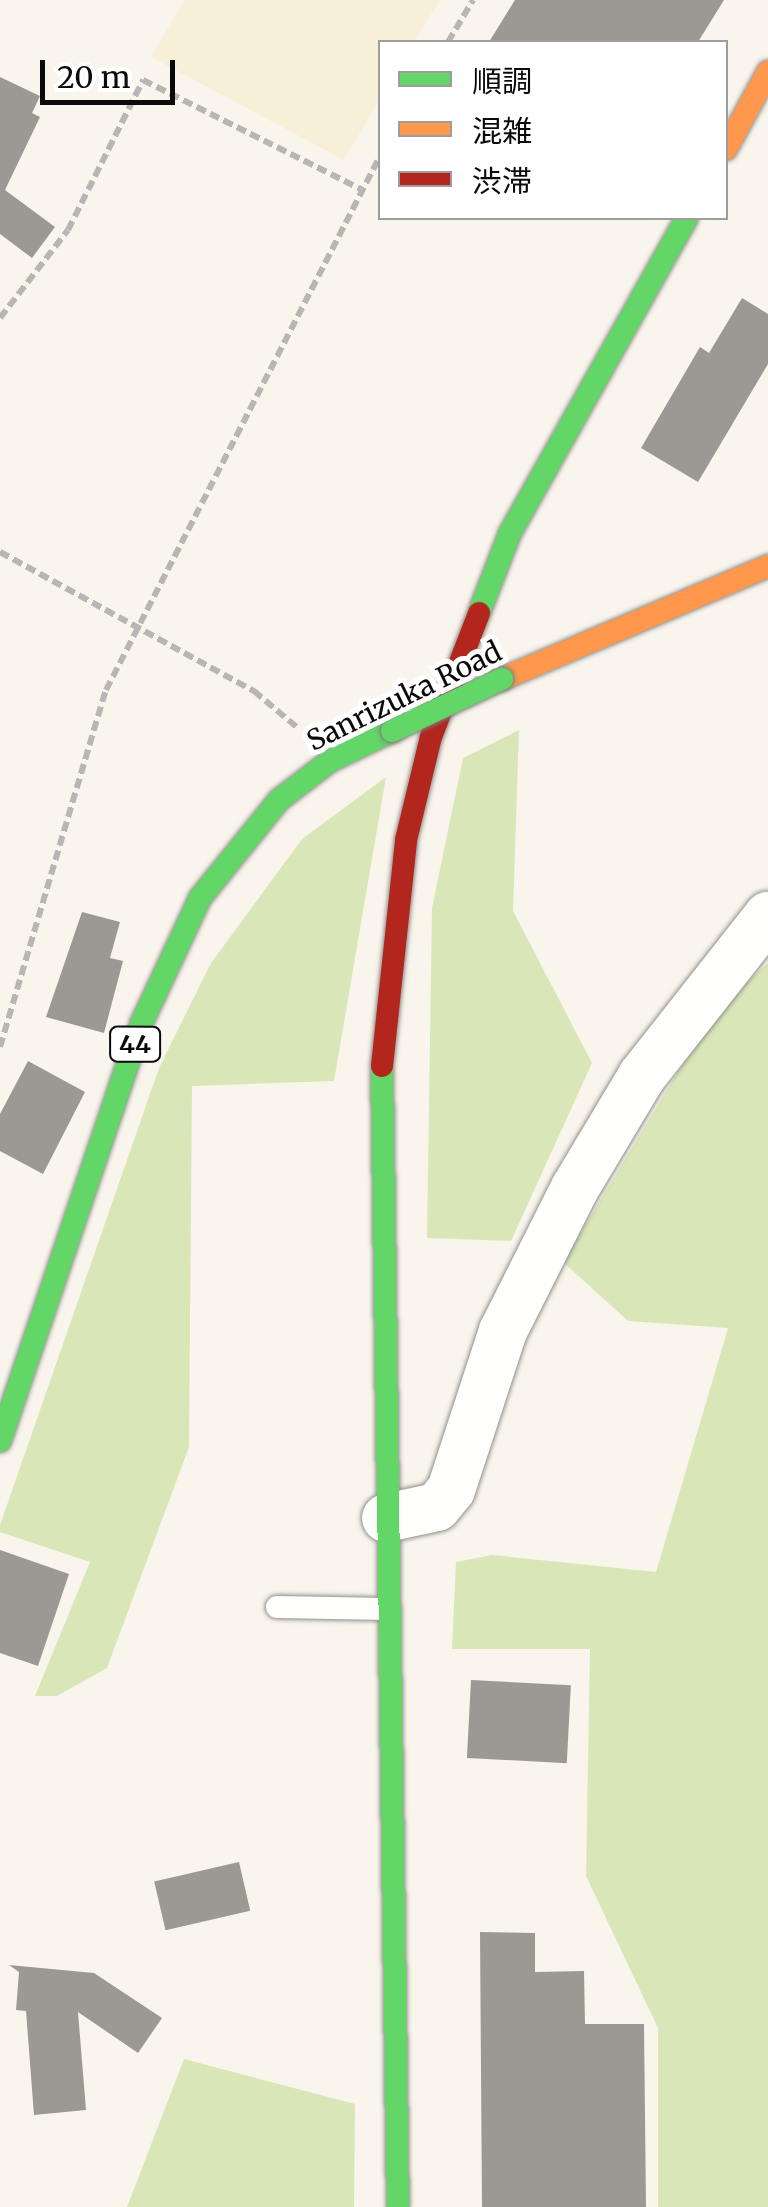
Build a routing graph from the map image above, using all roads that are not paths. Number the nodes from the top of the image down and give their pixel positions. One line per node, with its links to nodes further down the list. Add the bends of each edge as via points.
1 (768, 72): 2 (street)
2 (728, 145)
3 (686, 220): 7 (street, via 510,533 432,737 406,840 382,1034)
4 (768, 566): 6 (street, Sanrizuka Road / 44, bridge, via 330,761 236,846 173,952 142,1022)
5 (768, 916): 7 (street, via 642,1076 575,1188 503,1330 452,1490 437,1507)
6 (0, 1441)
7 (386, 1518): 9 (street)
8 (277, 1607): 9 (lane)
9 (388, 1609): 10 (street)
10 (398, 2207)

